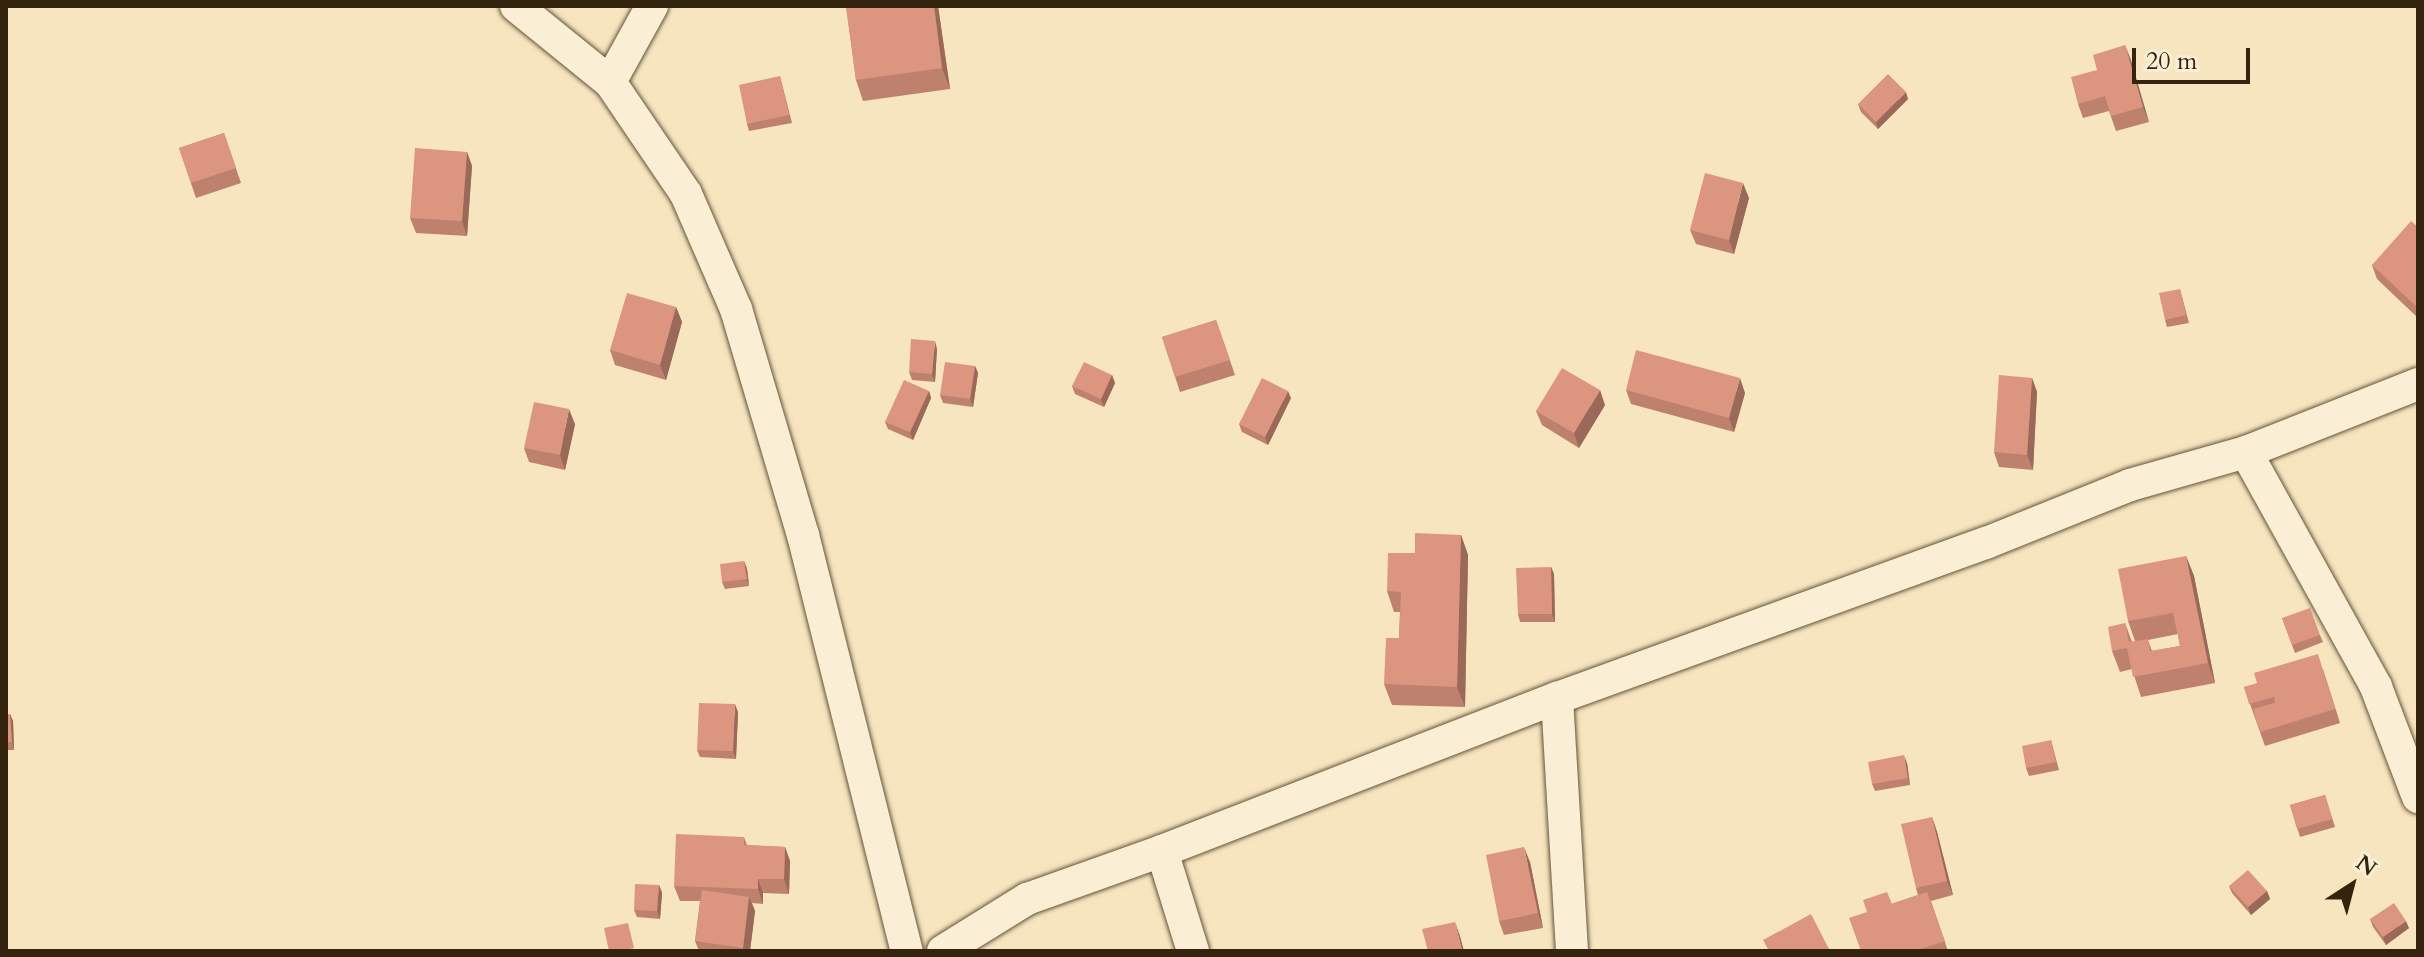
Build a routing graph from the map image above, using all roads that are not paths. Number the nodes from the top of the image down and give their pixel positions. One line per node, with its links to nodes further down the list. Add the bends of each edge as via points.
1 (516, 6): 3 (street)
2 (652, 6): 3 (street)
3 (610, 82): 9 (street, via 686,194 736,309 803,535)
4 (2418, 384): 5 (street)
5 (2246, 452): 6 (street, via 2130,485 1986,543); 7 (street, via 2376,687)
6 (1557, 698): 8 (street); 12 (street)
7 (2418, 797)
8 (1162, 851): 10 (street, via 1027,899); 11 (street)
9 (907, 951)
10 (943, 951)
11 (1193, 951)
12 (1572, 951)

